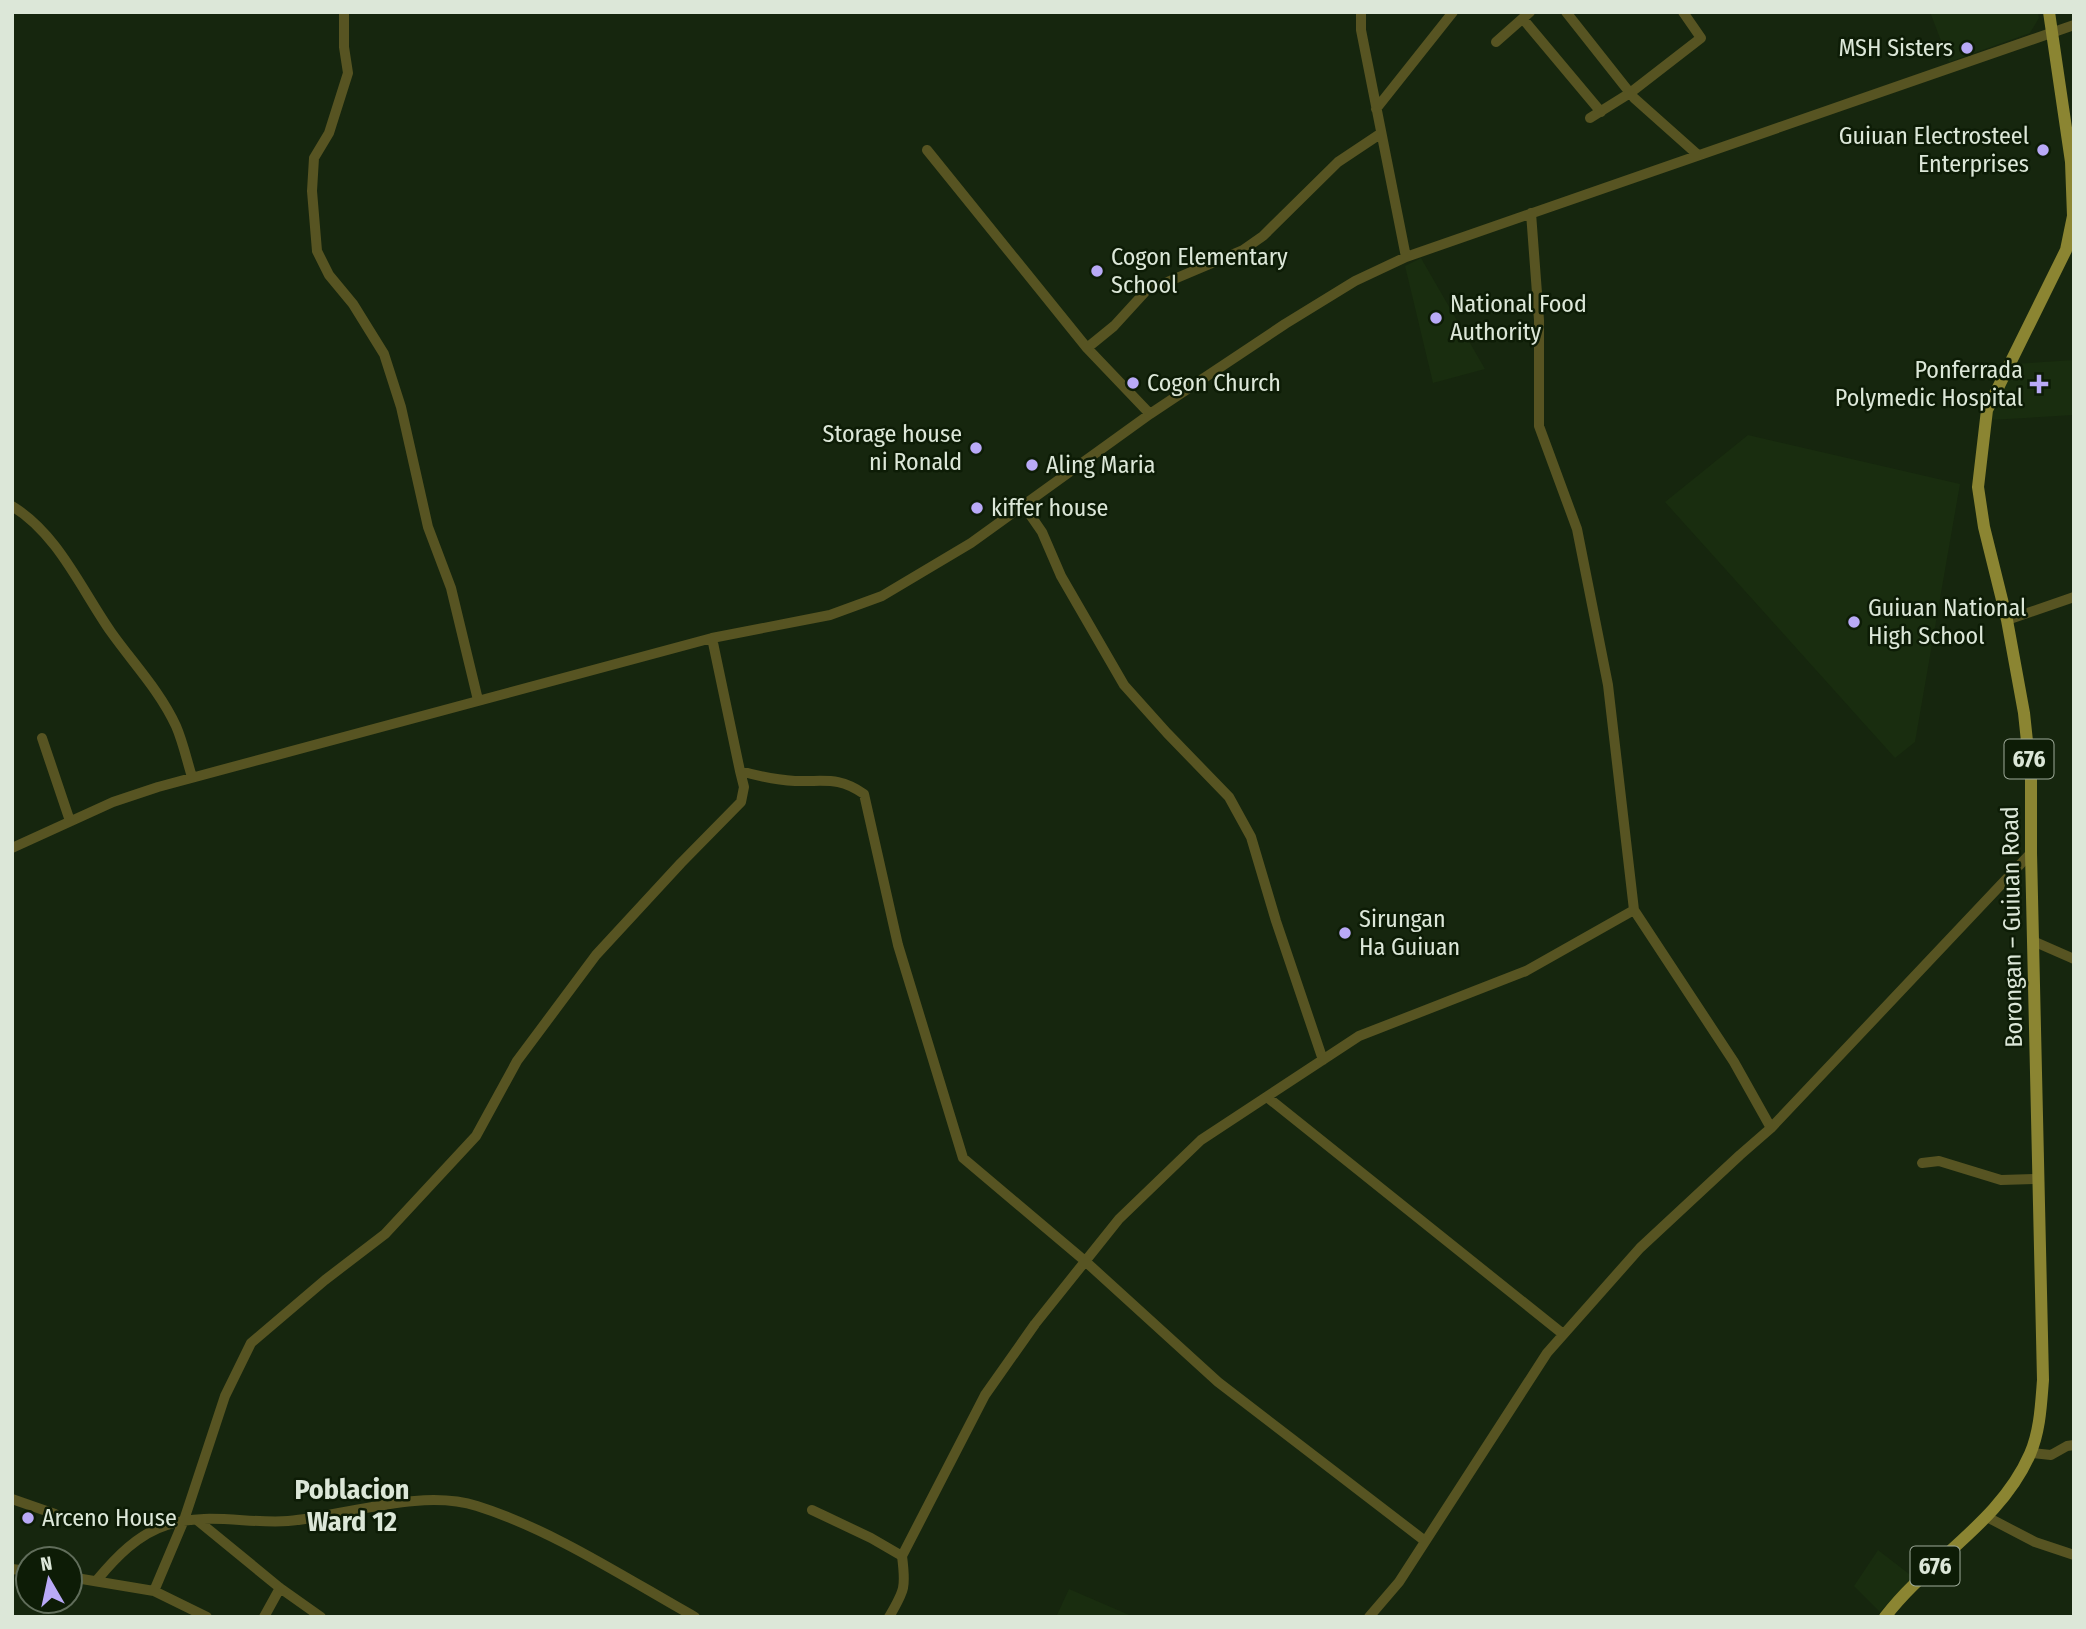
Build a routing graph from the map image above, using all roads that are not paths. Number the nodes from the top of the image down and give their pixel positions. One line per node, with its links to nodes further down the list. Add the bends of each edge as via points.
1 (344, 12): 27 (street, via 348,74 329,133 314,158 317,251 384,354)
2 (1361, 12): 12 (street)
3 (1453, 12): 12 (street)
4 (1566, 12): 11 (street)
5 (1683, 12): 11 (street, via 1701,38)
6 (2049, 12): 9 (main road, Borongan – Guiuan Road / 676)
7 (1526, 15): 10 (street); 13 (street)
8 (2074, 24): 9 (street)
9 (2053, 32): 17 (street); 25 (main road, Borongan – Guiuan Road / 676, via 2071,162 2073,216 2066,250 1987,410 1978,487)
10 (1496, 42)
11 (1630, 93): 13 (street); 17 (street)
12 (1376, 109): 15 (street)
13 (1601, 113): 14 (street)
14 (1590, 118)
15 (1380, 134): 19 (street); 20 (street, via 1338,162 1263,236 1243,250 1146,291)
16 (927, 150): 20 (street)
17 (1698, 155): 18 (street)
18 (1531, 213): 19 (street); 36 (street, via 1539,320 1539,426 1580,542 1608,685)
19 (1406, 257): 21 (street, via 1355,281)
20 (1087, 348): 21 (street)
21 (1150, 414): 23 (street)
22 (12, 506): 31 (street, via 29,516 63,556 111,632 150,682 176,725)
23 (1024, 506): 26 (street, via 882,596 830,615); 39 (street, via 1124,685 1230,797 1251,837)
24 (2074, 597): 25 (street)
25 (2007, 620): 35 (main road, Borongan – Guiuan Road / 676, via 2031,779)
26 (712, 638): 27 (street); 29 (street)
27 (478, 700): 31 (street)
28 (42, 738): 33 (street)
29 (740, 771): 30 (street); 32 (street)
30 (758, 776): 32 (street); 44 (street, via 834,780 864,794 898,945 962,1158)
31 (192, 778): 33 (street, via 113,802)
32 (744, 787): 52 (street, via 741,802 596,956 517,1061 476,1136 385,1234 251,1343 225,1396)
33 (70, 821): 34 (street)
34 (12, 848)
35 (2031, 853): 37 (main road, Borongan – Guiuan Road / 676); 41 (street)
36 (1634, 911): 39 (street, via 1526,971 1359,1037); 41 (street, via 1734,1062)
37 (2033, 941): 38 (street); 43 (main road, Borongan – Guiuan Road / 676)
38 (2074, 959)
39 (1323, 1060): 40 (street)
40 (1267, 1097): 44 (street, via 1201,1140 1119,1219); 45 (street)
41 (1771, 1128): 45 (street, via 1640,1248)
42 (1922, 1163): 43 (street, via 1939,1161 2001,1180)
43 (2038, 1179): 47 (main road, Borongan – Guiuan Road / 676, via 2043,1380 2039,1427)
44 (1085, 1261): 54 (street, via 1218,1382); 56 (street, via 985,1395)
45 (1563, 1334): 54 (street)
46 (2074, 1445): 47 (street, via 2051,1455)
47 (2031, 1453): 51 (main road, Borongan – Guiuan Road / 676)
48 (12, 1499): 50 (street)
49 (812, 1510): 56 (street)
50 (55, 1514)
51 (1987, 1517): 55 (street, via 2035,1542); 67 (main road, 676)
52 (184, 1520): 53 (street); 58 (street, via 138,1540); 60 (street)
53 (197, 1520): 59 (street); 64 (street, via 287,1521 434,1499 475,1505 580,1553)
54 (1425, 1542): 66 (street)
55 (2074, 1555)
56 (902, 1556): 65 (street, via 903,1592)
57 (84, 1579): 58 (street)
58 (97, 1580): 60 (street)
59 (281, 1588): 62 (street); 63 (street)
60 (154, 1591): 61 (street)
61 (207, 1617)
62 (264, 1617)
63 (321, 1617)
64 (695, 1617)
65 (888, 1617)
66 (1369, 1617)
67 (1885, 1617)

